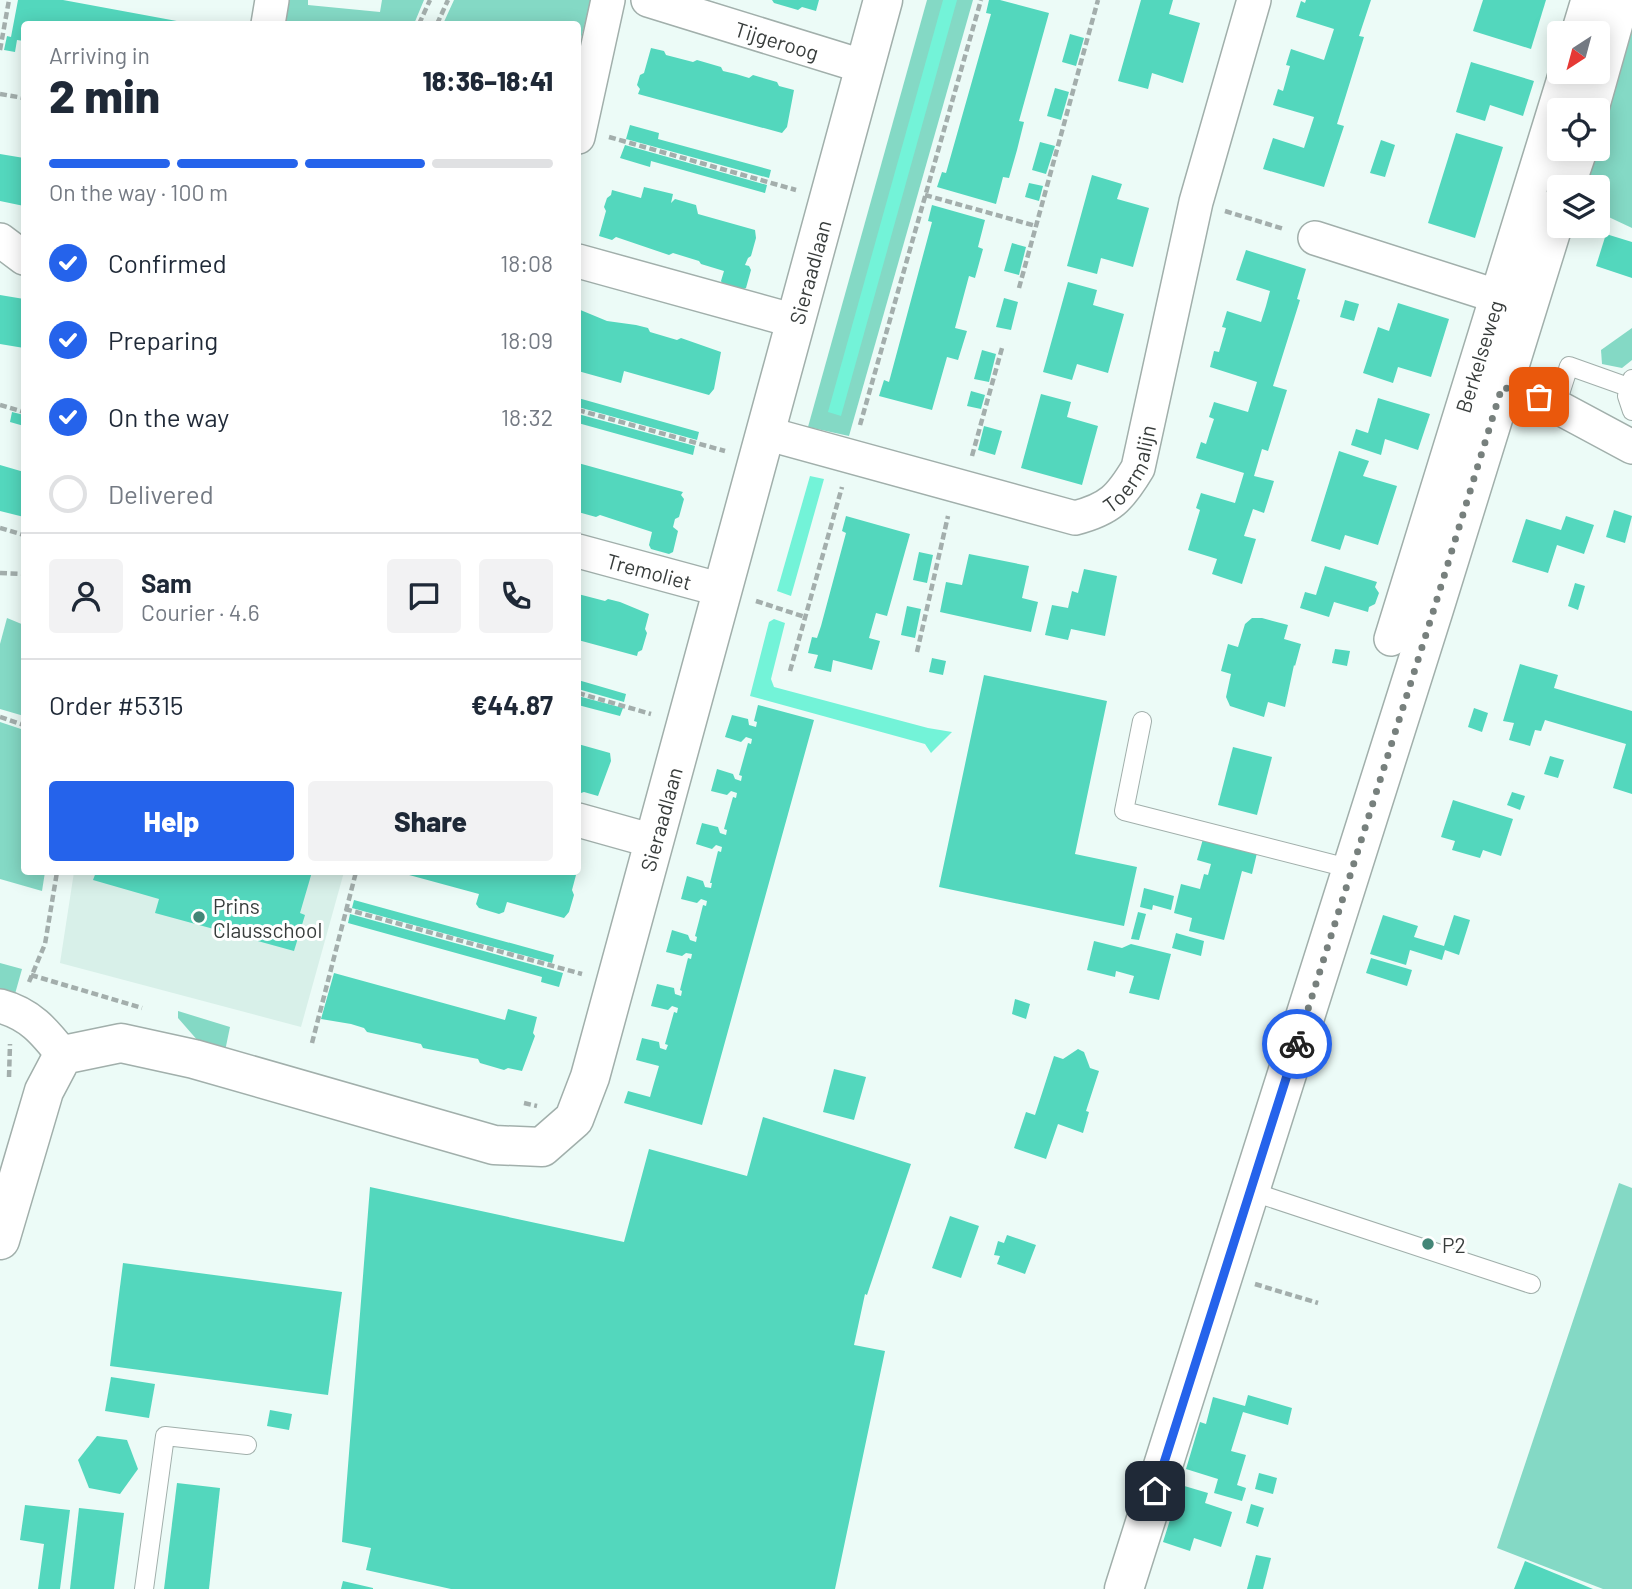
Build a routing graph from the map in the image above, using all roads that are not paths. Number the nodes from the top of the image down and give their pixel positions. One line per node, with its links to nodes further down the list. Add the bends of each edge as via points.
1 (272, 0): 8 (street)
2 (608, 0): 13 (street)
3 (648, 0): 10 (street, Tijgeroog)
4 (883, 0): 10 (street, Sieraadlaan)
5 (1254, 0): 25 (street, Toermalijn, via 1196,202 1138,468 1123,494 1096,513 1075,519 850,457)
6 (1588, 0): 9 (street)
7 (1620, 0): 12 (street)
8 (268, 21)
9 (1582, 21)
10 (865, 67): 20 (street, Sieraadlaan)
11 (1563, 84): 19 (street, Berkelseweg)
12 (1592, 98)
13 (581, 124)
14 (1547, 230): 19 (street, Berkelseweg)
15 (1315, 238): 19 (street)
16 (0, 240): 17 (street)
17 (21, 256)
18 (581, 262): 20 (street)
19 (1512, 301): 22 (street, Berkelseweg); 29 (street, Berkelseweg)
20 (795, 321): 25 (street, Sieraadlaan)
21 (1630, 383): 23 (lane, via 1569,366); 24 (lane, via 1627,397)
22 (1502, 387): 23 (street); 33 (street, Berkelseweg)
23 (1556, 405): 26 (street)
24 (1632, 411)
25 (761, 447): 28 (street, Sieraadlaan)
26 (1632, 447)
27 (581, 552): 28 (street, Tremoliet)
28 (722, 590): 32 (street, Sieraadlaan)
29 (1391, 639)
30 (1142, 721): 33 (lane, via 1124,811)
31 (581, 821): 32 (street)
32 (653, 841): 35 (street, Sieraadlaan, via 575,1119 542,1147 494,1144 207,1062 121,1043)
33 (1352, 869): 36 (street, Berkelseweg)
34 (10, 1008): 35 (street, via 44,1031)
35 (63, 1055): 37 (street, via 44,1091)
36 (1250, 1191): 38 (lane); 41 (street, Berkelseweg)
37 (0, 1238)
38 (1531, 1284)
39 (247, 1445): 40 (lane, via 165,1436)
40 (144, 1589)
41 (1124, 1589)

